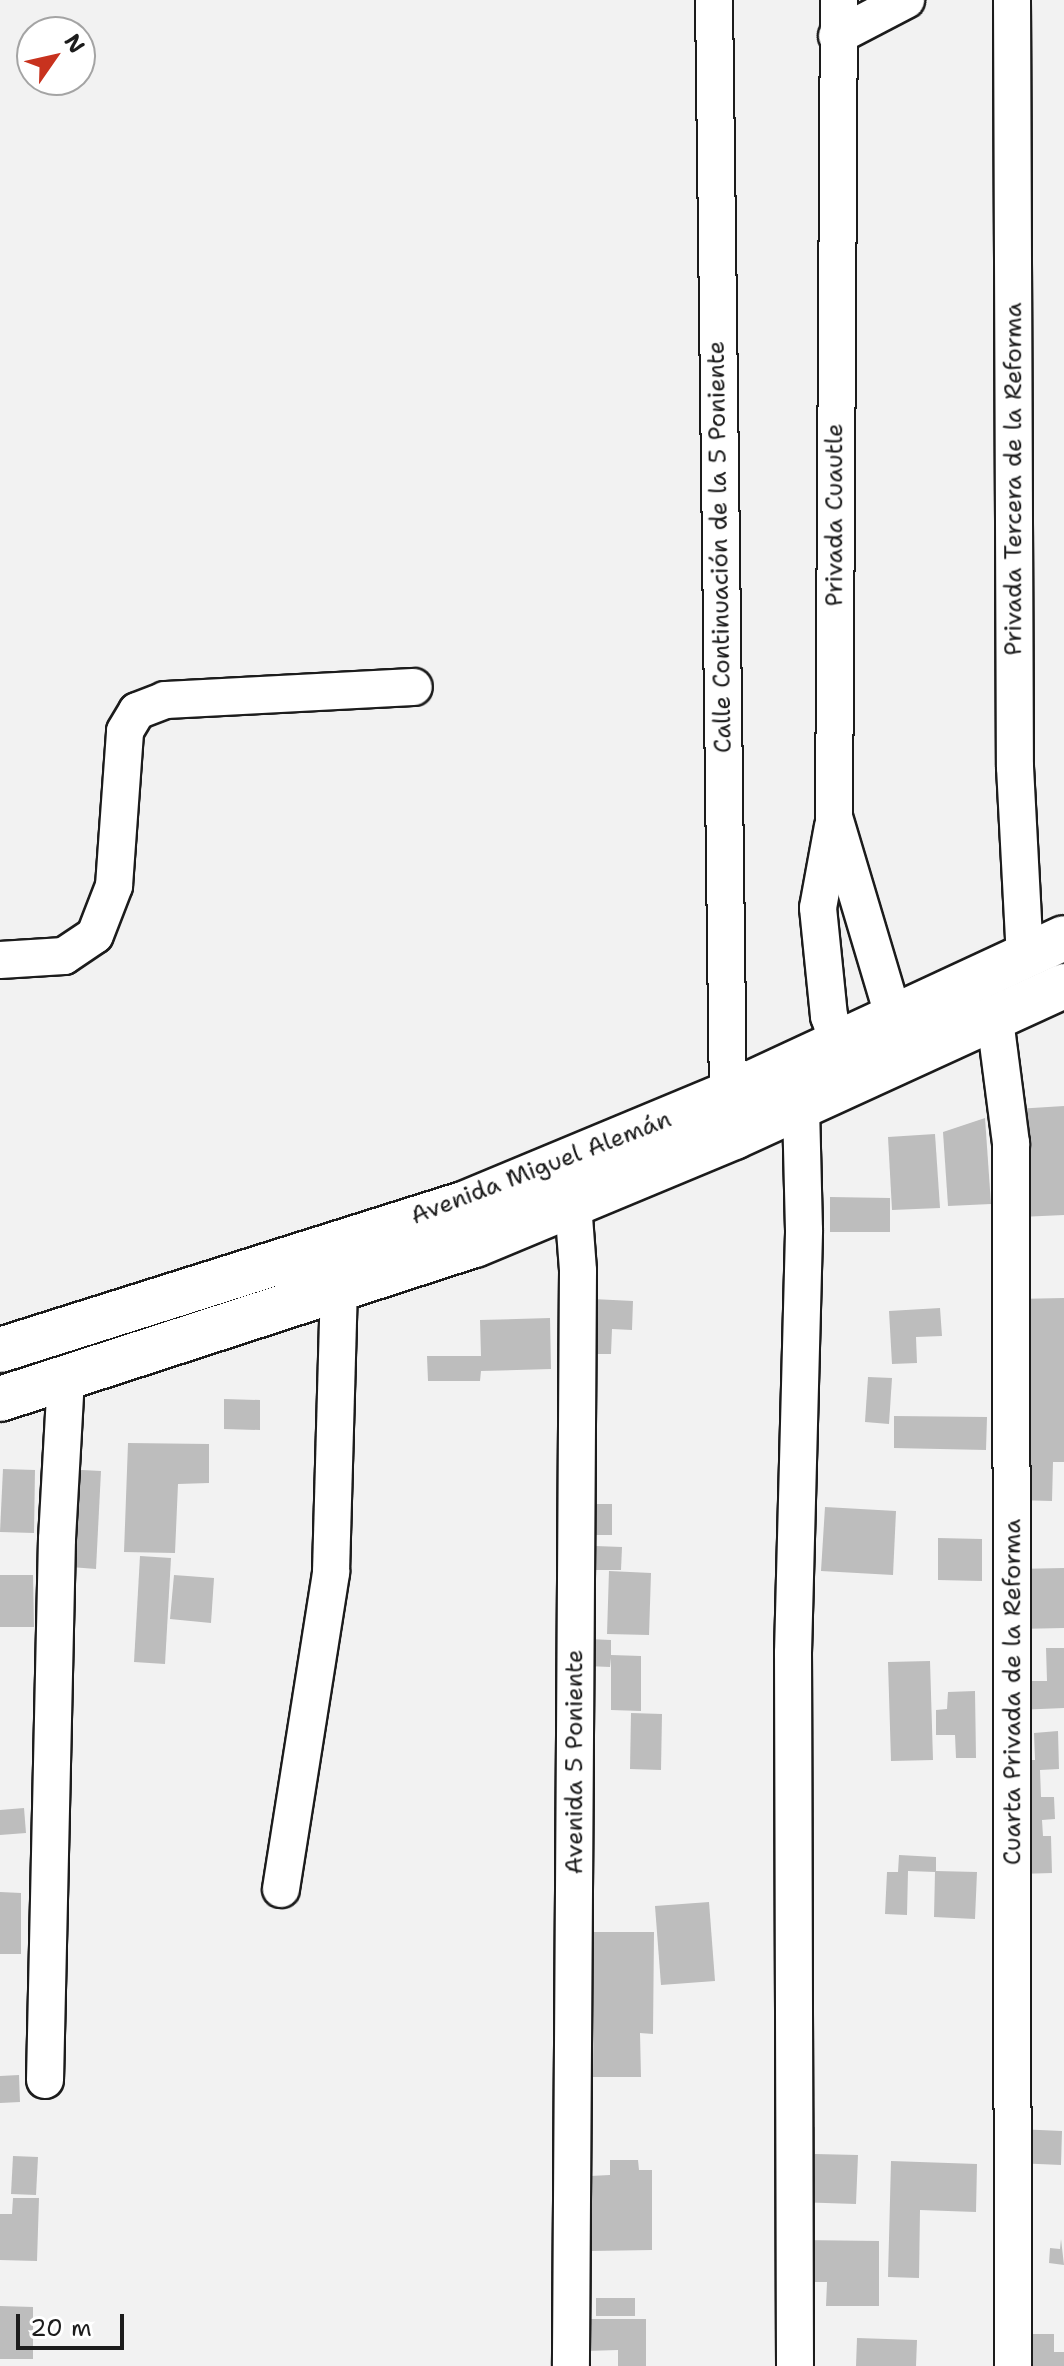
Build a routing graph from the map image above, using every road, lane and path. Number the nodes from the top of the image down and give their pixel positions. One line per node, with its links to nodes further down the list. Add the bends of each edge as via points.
1 (714, 0): 15 (street, Calle Continuación de la 5 Poniente)
2 (839, 0): 5 (street, Privada Cuautle)
3 (906, 0): 5 (street)
4 (1012, 0): 9 (street, Privada Tercera de la Reforma, via 1015,767)
5 (837, 36): 7 (street, Privada Cuautle)
6 (414, 687): 10 (street, via 165,700 137,711 125,731 114,886 95,935 64,956)
7 (834, 817): 13 (street, Privada Cuautle); 14 (street, via 818,908 829,1016)
8 (1064, 938): 9 (main road, Avenida Miguel Alemán)
9 (1025, 958): 13 (main road, Avenida Miguel Alemán)
10 (0, 960)
11 (1064, 986): 12 (main road, Avenida Miguel Alemán)
12 (995, 1020): 16 (main road, Avenida Miguel Alemán); 27 (street, Cuarta Privada de la Reforma, via 1011,1143)
13 (895, 1021): 14 (main road, Avenida Miguel Alemán)
14 (839, 1045): 15 (main road, Avenida Miguel Alemán)
15 (728, 1094): 17 (main road, Avenida Miguel Alemán)
16 (801, 1108): 18 (main road, Avenida Miguel Alemán); 26 (street, via 804,1230 793,1653)
17 (568, 1159): 18 (street, Avenida 5 Poniente); 20 (main road, Avenida Miguel Alemán, via 461,1205)
18 (576, 1205): 19 (main road, Avenida Miguel Alemán); 25 (street, Avenida 5 Poniente)
19 (339, 1292): 21 (main road, Avenida Miguel Alemán); 23 (street, via 331,1572)
20 (0, 1350)
21 (66, 1378): 22 (main road, Avenida Miguel Alemán); 24 (street, via 57,1539)
22 (0, 1399)
23 (281, 1889)
24 (45, 2080)
25 (571, 2366)
26 (795, 2366)
27 (1013, 2366)

